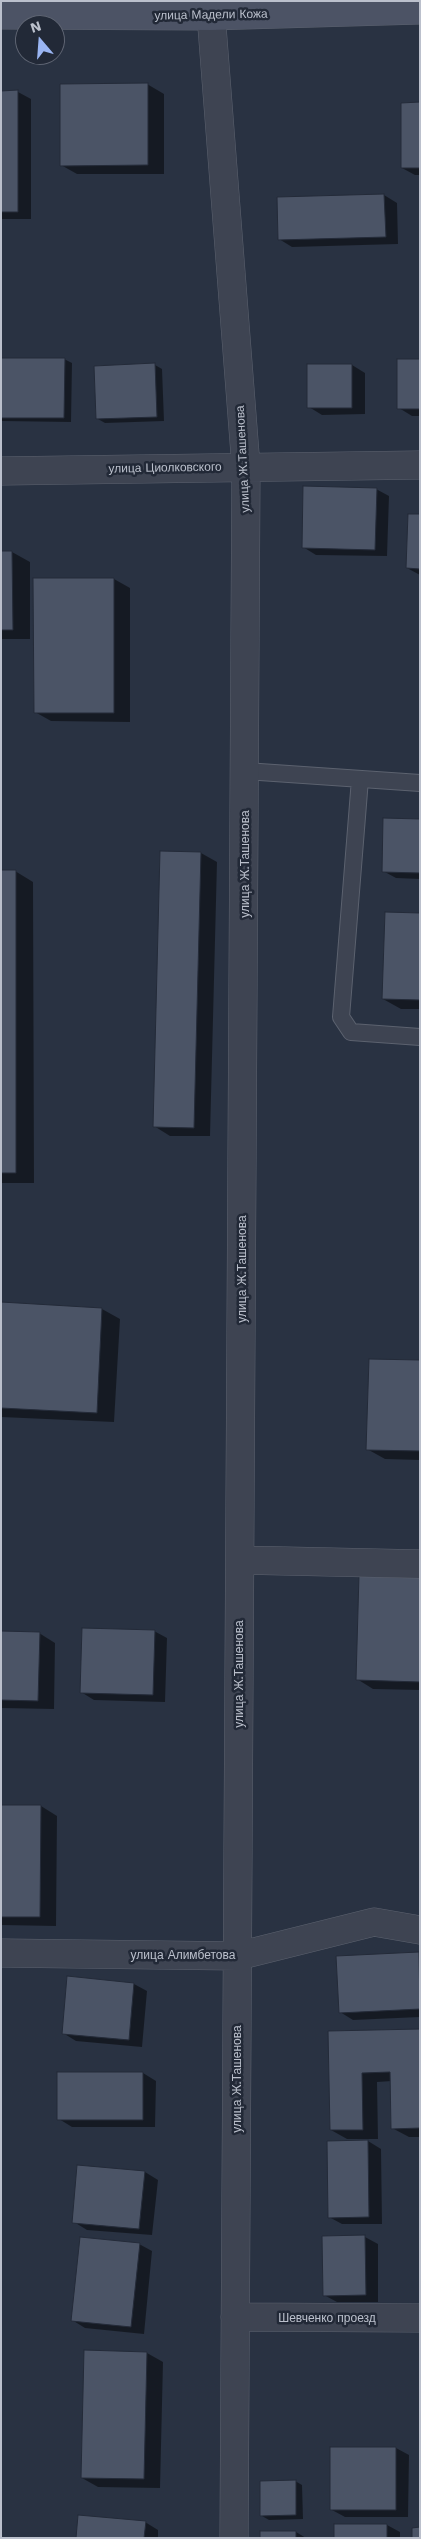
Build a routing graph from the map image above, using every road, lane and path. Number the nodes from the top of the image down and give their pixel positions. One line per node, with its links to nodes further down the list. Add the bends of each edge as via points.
1 (210, 9): 2 (main road, улица Мадели Кожа); 3 (main road, улица Мадели Кожа); 5 (street, улица Ж.Ташенова)
2 (420, 10)
3 (1, 15)
4 (420, 465): 5 (street, улица Циолковского)
5 (246, 467): 6 (street, улица Циолковского); 7 (street, улица Ж.Ташенова)
6 (1, 471)
7 (245, 771): 8 (lane); 11 (street, улица Ж.Ташенова)
8 (360, 779): 9 (lane); 10 (lane, via 342,1017 351,1032)
9 (420, 783)
10 (420, 1037)
11 (240, 1560): 12 (street); 15 (street, улица Ж.Ташенова)
12 (420, 1564)
13 (420, 1930): 15 (street, улица Алимбетова, via 374,1922)
14 (1, 1953): 15 (street, улица Алимбетова)
15 (238, 1956): 16 (street, улица Ж.Ташенова)
16 (235, 2317): 17 (street, Шевченко проезд); 18 (street, улица Ж.Ташенова)
17 (420, 2318)
18 (234, 2538)

